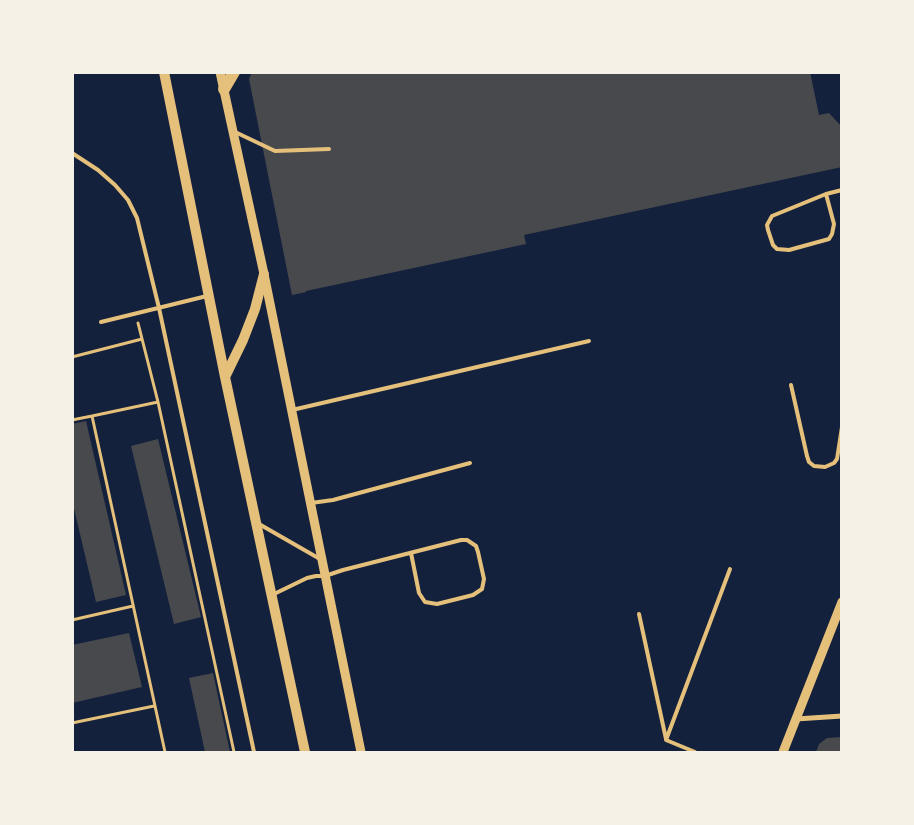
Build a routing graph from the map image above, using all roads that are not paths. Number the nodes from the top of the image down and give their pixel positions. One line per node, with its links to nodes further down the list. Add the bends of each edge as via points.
1 (164, 72): 11 (main road)
2 (220, 72): 4 (street)
3 (234, 72): 4 (main road)
4 (224, 89): 5 (street)
5 (233, 131): 6 (lane, via 274,151); 10 (street)
6 (329, 148)
7 (72, 153): 12 (lane, via 98,170 128,200 137,218)
8 (842, 190): 9 (lane)
9 (826, 194): 9 (lane, via 772,216 768,230 777,249 789,250 829,238 834,224)
10 (264, 274): 15 (main road, via 255,309); 17 (street)
11 (209, 295): 12 (lane); 15 (main road)
12 (159, 308): 13 (lane); 32 (lane)
13 (101, 322)
14 (589, 341): 17 (lane)
15 (225, 377): 21 (main road)
16 (791, 385): 18 (lane, via 807,456 814,466 825,467 837,459)
17 (292, 410): 20 (street)
18 (842, 427)
19 (470, 463): 20 (lane, via 333,500)
20 (310, 503): 23 (street)
21 (257, 523): 23 (lane); 26 (main road)
22 (412, 553): 22 (lane, via 461,540 472,542 478,552 484,579 482,589 473,595 437,604 426,602 419,592); 25 (lane)
23 (322, 560): 25 (street)
24 (730, 569): 31 (lane)
25 (325, 576): 26 (lane, via 307,578); 34 (street)
26 (272, 596): 33 (main road)
27 (842, 602): 30 (street)
28 (639, 614): 31 (lane)
29 (842, 716): 30 (street)
30 (796, 719): 36 (street)
31 (666, 740): 35 (lane)
32 (254, 752)
33 (305, 752)
34 (362, 752)
35 (695, 752)
36 (783, 752)

